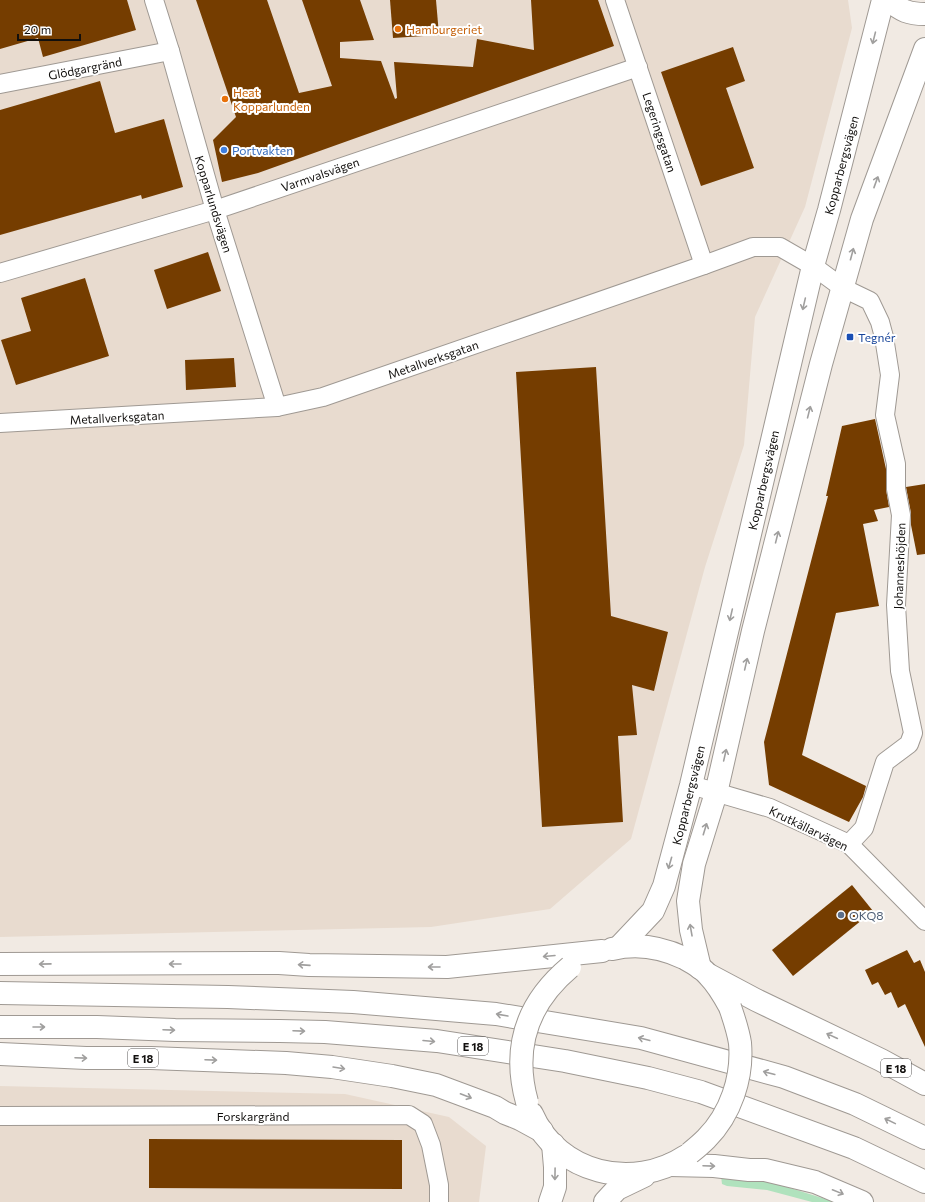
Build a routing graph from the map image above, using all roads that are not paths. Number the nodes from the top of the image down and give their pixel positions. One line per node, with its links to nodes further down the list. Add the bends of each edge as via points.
1 (154, 0): 7 (street, Kopparlundsvägen)
2 (615, 0): 8 (street, Legeringsgatan)
3 (883, 0): 12 (main road, Kopparbergsvägen, one-way to 12)
4 (889, 0): 5 (main road, via 896,7 912,14)
5 (925, 14)
6 (925, 49): 14 (main road, Kopparbergsvägen, one-way to 6, via 862,219)
7 (170, 51): 9 (street, Glödgargränd); 10 (street, Kopparlundsvägen)
8 (638, 67): 10 (street, Varmvalsvägen); 11 (street, Legeringsgatan)
9 (0, 84)
10 (215, 210): 13 (street, Varmvalsvägen); 15 (street, Kopparlundsvägen)
11 (704, 265): 12 (street, Metallverksgatan, via 753,247 780,247); 15 (street, Metallverksgatan, via 323,397)
12 (813, 266): 14 (street, Metallverksgatan); 17 (main road, Kopparbergsvägen, one-way to 17)
13 (0, 273)
14 (843, 288): 18 (main road, Kopparbergsvägen, one-way to 14, via 753,631); 19 (street, Johanneshöjden, via 870,301 880,322 890,375 886,415 896,464 896,489 901,515 896,605 900,671 913,733 909,744 885,762 864,828)
15 (278, 407): 16 (street, Metallverksgatan)
16 (0, 423)
17 (691, 785): 18 (street, Krutkällarvägen); 21 (main road, Kopparbergsvägen, one-way to 21, via 666,879 653,911)
18 (716, 793): 19 (street, Krutkällarvägen, via 770,808); 23 (main road, Kopparbergsvägen, one-way to 18, via 691,930 688,901 694,864)
19 (849, 844): 20 (street, Krutkällarvägen)
20 (925, 921)
21 (611, 949): 22 (main road, E 18, one-way to 22, via 447,967 317,966 279,963); 23 (main road, E 18, via 640,946 657,948 671,952); 29 (main road, E 18, bridge, via 583,959 559,977 544,994 527,1026 522,1046 523,1087 535,1121)
22 (0, 964)
23 (705, 972): 27 (main road, E 18, one-way to 23); 31 (main road, E 18, bridge, via 722,993 736,1022 740,1043 740,1065 736,1085 730,1105 720,1123 706,1139 690,1154)
24 (0, 993): 30 (main road, one-way to 24, via 855,1104 784,1077 641,1038 496,1014 345,1001)
25 (0, 1027): 32 (main road, E 18, one-way to 32, via 325,1032 437,1041 565,1061 701,1092 854,1148)
26 (0, 1054): 29 (main road, E 18, one-way to 29, via 278,1062 392,1076 436,1085 496,1107 520,1119)
27 (925, 1084)
28 (0, 1116): 33 (street, Forskargränd, via 409,1115 423,1124 431,1145 439,1185)
29 (547, 1138): 31 (main road, E 18, via 575,1162 600,1172 626,1175); 34 (main road, one-way to 34, via 555,1167 555,1187)
30 (925, 1138)
31 (662, 1168): 35 (main road, via 617,1189); 36 (main road, E 18, one-way to 36, via 714,1166 765,1170 815,1182)
32 (925, 1182)
33 (439, 1202)
34 (550, 1202)
35 (606, 1202)
36 (862, 1202)

